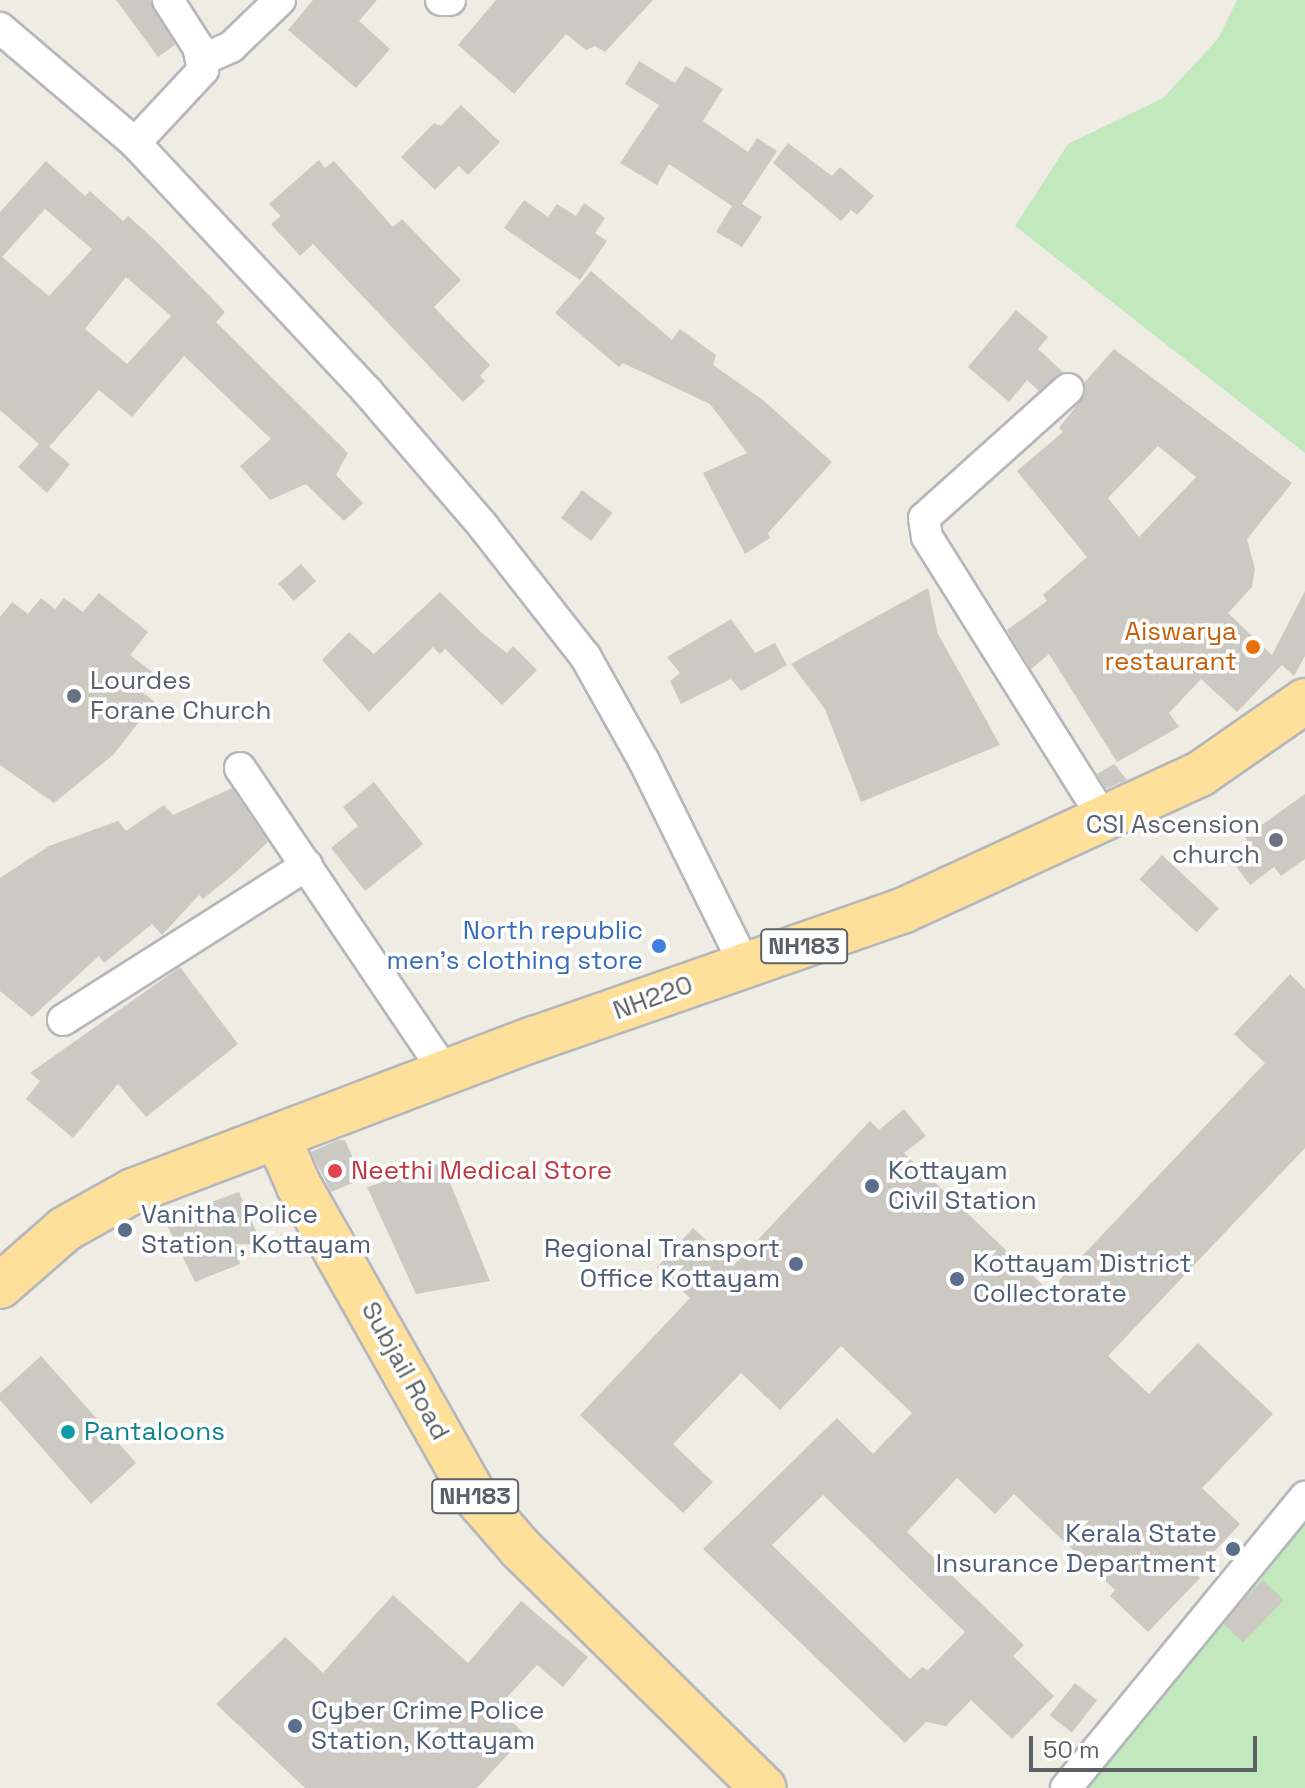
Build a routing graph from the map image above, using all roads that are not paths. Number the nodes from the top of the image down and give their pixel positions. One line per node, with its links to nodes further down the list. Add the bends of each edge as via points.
1 (168, 0): 6 (street)
2 (280, 0): 6 (street, via 231,47)
3 (441, 0): 4 (street)
4 (450, 0)
5 (0, 28): 7 (street)
6 (204, 59): 7 (street, via 196,82)
7 (135, 143): 13 (street, via 367,391 585,656 644,761)
8 (1068, 389): 11 (street, via 924,518 927,537)
9 (1305, 701): 11 (highway, NH220 / NH183, via 1200,774)
10 (240, 768): 12 (street)
11 (1105, 821): 13 (highway, NH220 / NH183, via 902,911)
12 (307, 865): 14 (street); 15 (street)
13 (745, 965): 15 (highway, NH220 / NH183)
14 (63, 1020)
15 (446, 1073): 16 (highway, NH220 / NH183)
16 (278, 1138): 17 (highway, NH220 / NH183, via 98,1207 33,1253); 19 (highway, Subjail Road / NH183, via 299,1186 474,1495 520,1548)
17 (0, 1286)
18 (1305, 1497): 20 (street)
19 (763, 1788)
20 (1066, 1788)

